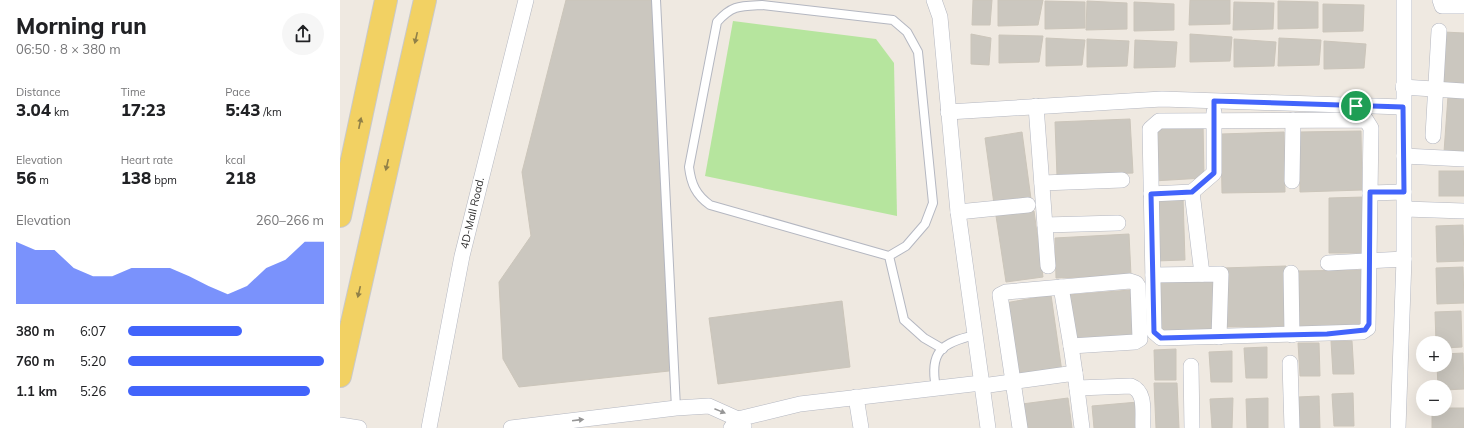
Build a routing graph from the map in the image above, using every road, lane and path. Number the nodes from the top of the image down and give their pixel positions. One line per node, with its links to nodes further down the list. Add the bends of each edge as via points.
1 (386, 0): 33 (main road, one-way to 1)
2 (424, 0): 52 (main road, one-way to 52)
3 (526, 0): 62 (street, 4D-Mall Road., via 462,256)
4 (656, 0): 58 (lane)
5 (934, 0): 16 (street, via 940,17)
6 (1404, 0): 10 (street)
7 (1440, 0): 8 (street, via 1442,6)
8 (1464, 6)
9 (1438, 31): 11 (street)
10 (1403, 87): 11 (street); 15 (street)
11 (1436, 89): 12 (street); 19 (street)
12 (1464, 91)
13 (1214, 101): 14 (street, via 1162,99); 15 (street); 18 (street)
14 (1036, 106): 16 (street); 24 (street)
15 (1403, 107): 20 (street)
16 (948, 112): 32 (street)
17 (1293, 120): 18 (street); 23 (street); 26 (street, via 1369,122)
18 (1214, 121): 25 (street, via 1214,173); 28 (street, via 1159,122 1152,126)
19 (1433, 136)
20 (1404, 156): 21 (street); 27 (street)
21 (1464, 159)
22 (1122, 180): 24 (street)
23 (1292, 181)
24 (1042, 183): 35 (street)
25 (1192, 192): 28 (street); 41 (street)
26 (1370, 192): 27 (street); 38 (street)
27 (1404, 192): 30 (street)
28 (1151, 194): 43 (street)
29 (1028, 205): 32 (street)
30 (1405, 209): 31 (street); 37 (street)
31 (1464, 211)
32 (958, 212): 45 (street)
33 (340, 216)
34 (1118, 223): 35 (street)
35 (1045, 225): 40 (street)
36 (889, 256): 36 (lane, via 906,246 925,224 933,203 918,52 907,32 893,20 762,5 741,6 728,11 717,22 689,167 693,186 699,197 710,205); 49 (lane, via 904,320 924,338)
37 (1404, 259): 38 (street); 71 (street)
38 (1370, 260): 39 (street); 46 (street, via 1369,324 1365,330)
39 (1328, 263)
40 (1048, 266)
41 (1202, 274): 43 (street); 47 (street, via 1221,274)
42 (1291, 274): 46 (street)
43 (1153, 275): 47 (street, via 1154,332 1157,336)
44 (1061, 287): 48 (street); 48 (street, via 1130,281 1138,286 1138,341); 54 (street, via 1006,292 1000,295)
45 (975, 335): 49 (lane, via 954,340); 55 (street)
46 (1292, 335): 47 (street)
47 (1219, 337)
48 (1071, 346): 53 (street)
49 (943, 348): 56 (lane, via 934,360)
50 (1290, 362): 70 (street)
51 (1191, 366): 69 (street)
52 (340, 376)
53 (1076, 381): 54 (street); 67 (street); 68 (street, via 1134,387 1141,395)
54 (1013, 382): 55 (street); 66 (street)
55 (982, 385): 56 (street); 65 (street)
56 (936, 388): 57 (street)
57 (856, 397): 60 (street, via 800,404); 64 (street)
58 (676, 408): 60 (street, one-way to 60, via 709,406); 63 (street, one-way to 58)
59 (340, 425): 61 (street)
60 (738, 425)
61 (360, 428)
62 (429, 428)
63 (511, 428)
64 (861, 428)
65 (988, 428)
66 (1020, 428)
67 (1082, 428)
68 (1143, 428)
69 (1192, 428)
70 (1292, 428)
71 (1398, 428)

